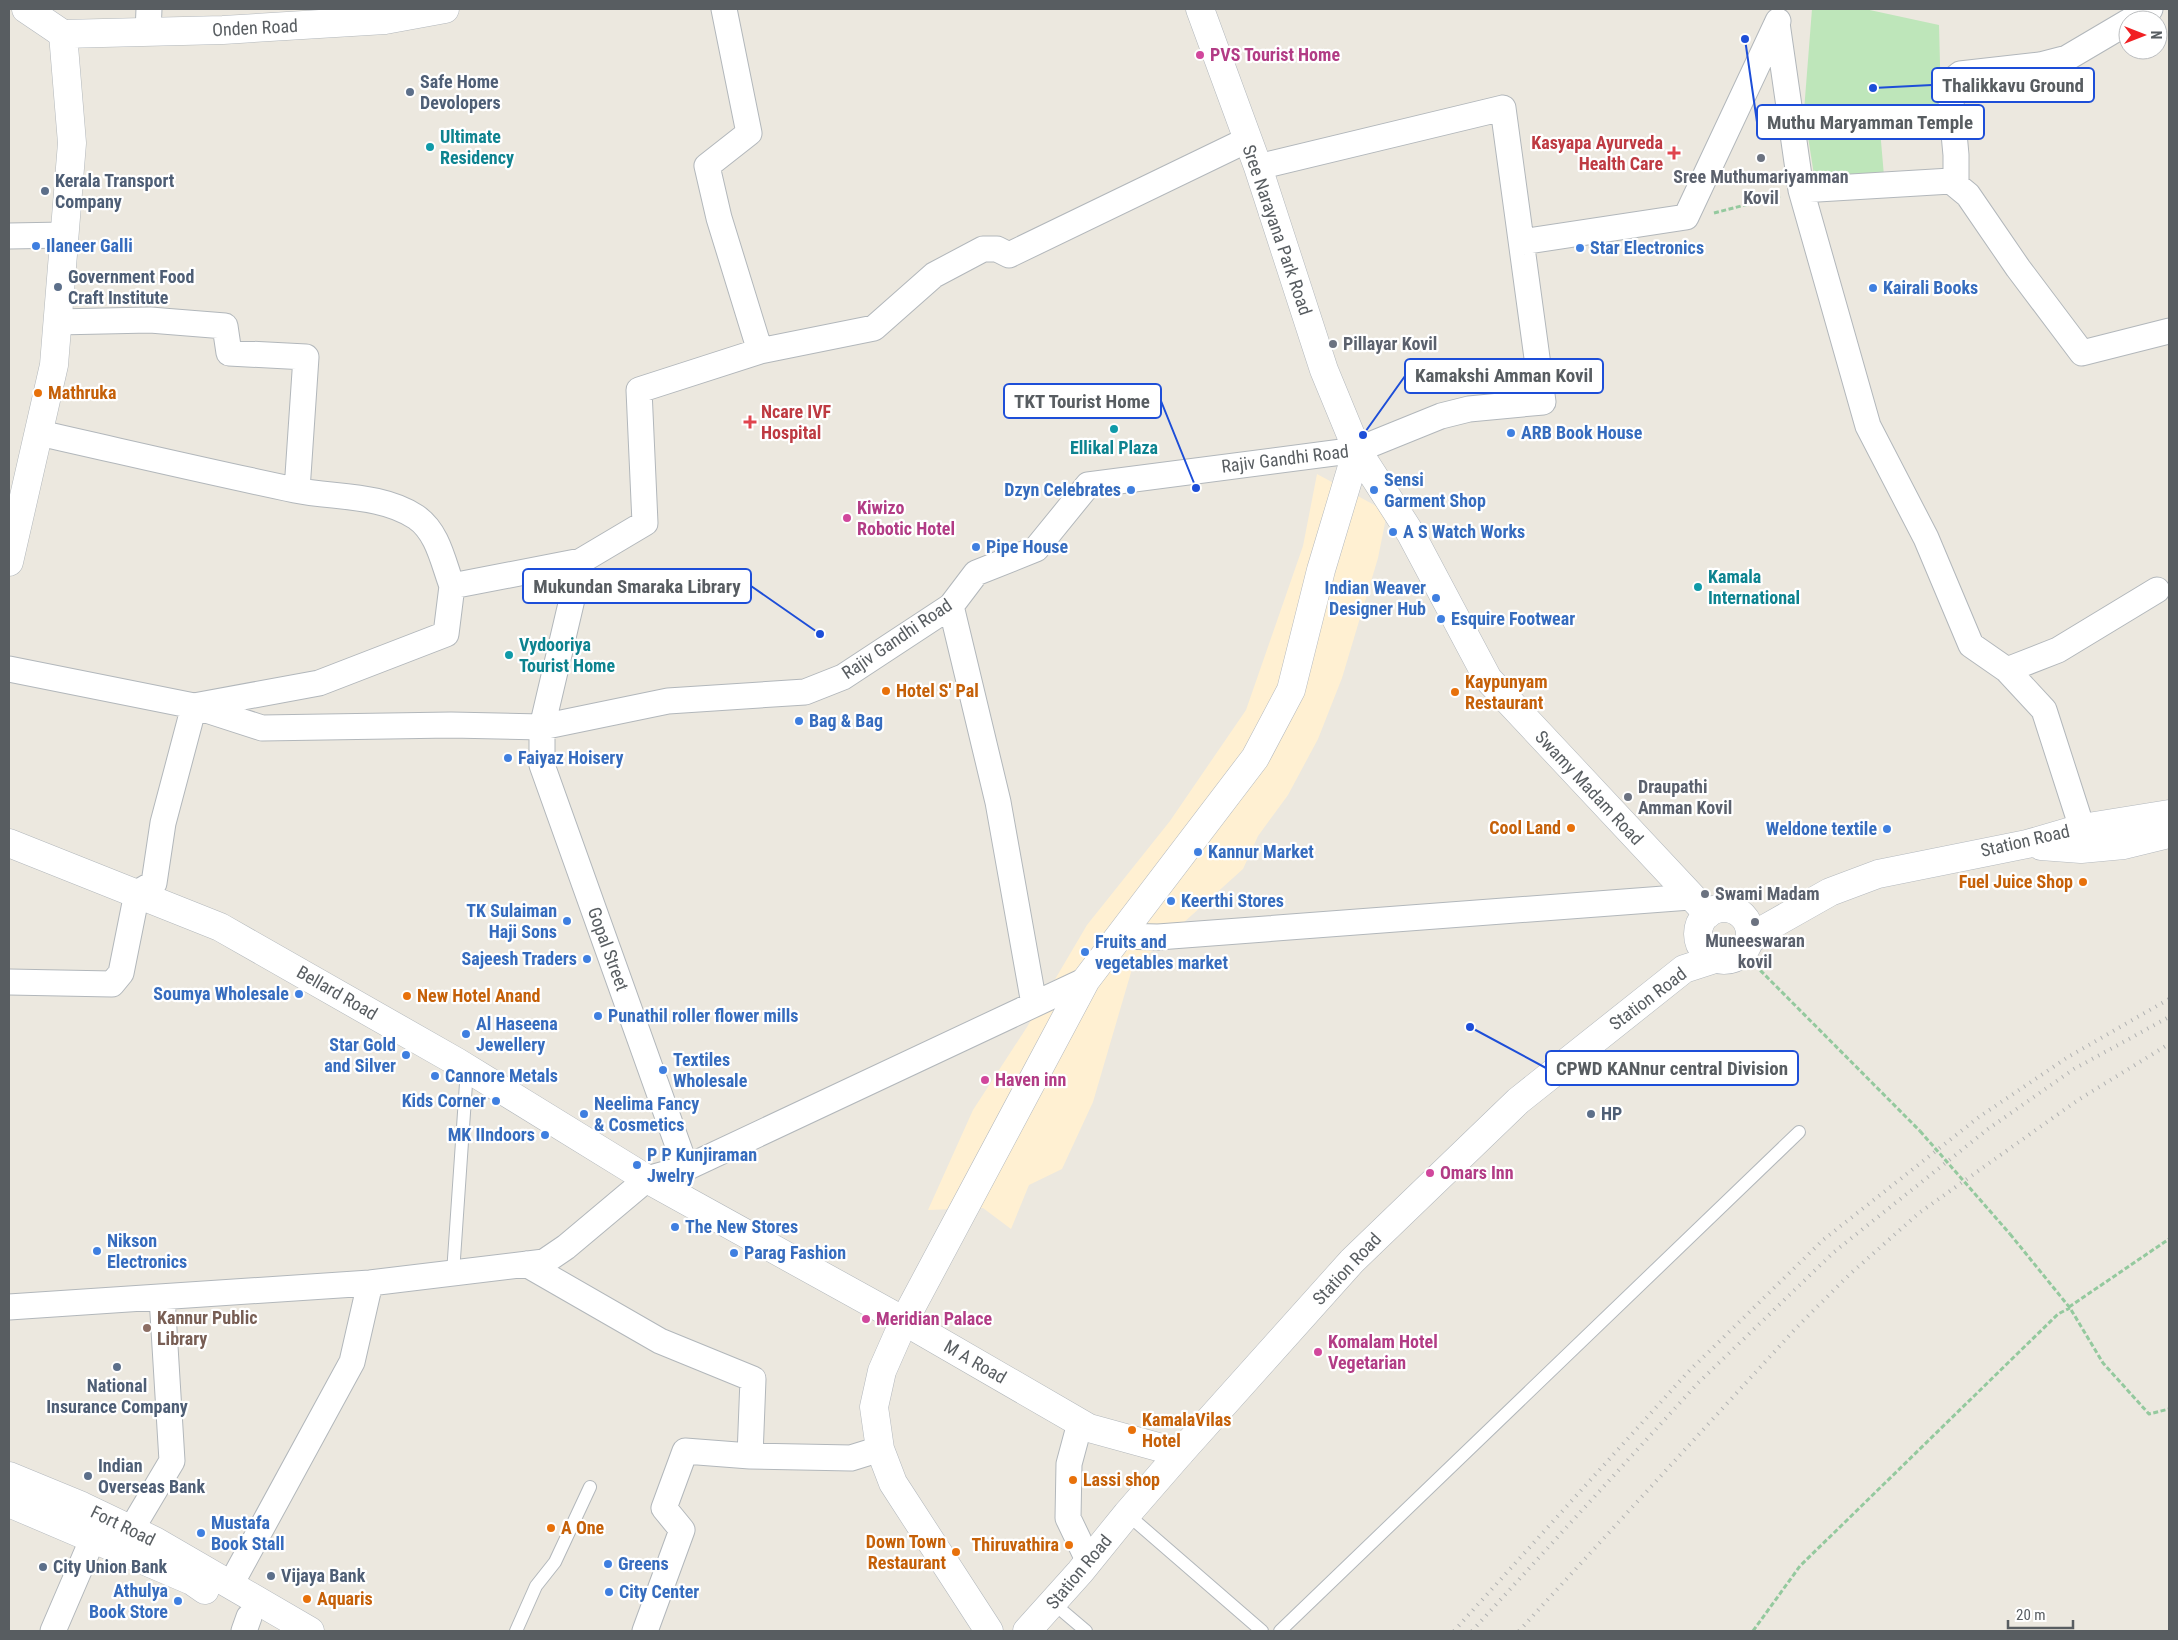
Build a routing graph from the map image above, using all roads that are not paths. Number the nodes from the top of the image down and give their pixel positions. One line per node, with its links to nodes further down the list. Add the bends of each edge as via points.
1 (26, 9): 8 (main road)
2 (445, 9): 6 (main road, Onden Road, via 385,20)
3 (724, 9): 18 (street, via 749,134 707,166 719,218)
4 (1200, 9): 9 (main road, Sree Narayana Park Road)
5 (1780, 16): 12 (street); 15 (street, via 1686,217)
6 (149, 20): 8 (main road, Onden Road)
7 (2118, 28): 11 (street, via 2067,58 2040,65 1960,74 1954,79 1950,91)
8 (63, 34): 13 (main road, via 72,143)
9 (1247, 140): 10 (main road, Sree Narayana Park Road); 18 (street, via 1009,255 997,249 983,249 934,275 874,328)
10 (1258, 167): 15 (street, via 1503,108); 20 (main road, Sree Narayana Park Road, via 1324,370)
11 (1956, 185): 12 (street, via 1951,181); 17 (street, via 1968,195 2082,353)
12 (1800, 190): 28 (street, via 1868,426 1926,538 1971,645)
13 (64, 235): 14 (street); 16 (main road)
14 (9, 236)
15 (1522, 242): 20 (street, Rajiv Gandhi Road, via 1543,402 1469,409 1441,416)
16 (57, 322): 19 (main road, via 54,365); 21 (street, via 150,320 225,326 229,353 306,356)
17 (2169, 331)
18 (760, 351): 22 (street, via 639,390 645,523)
19 (39, 433): 21 (street); 23 (main road)
20 (1357, 450): 26 (street, Rajiv Gandhi Road, via 1088,485 1036,549 976,573); 38 (main road, Swamy Madam Road, via 1411,534 1488,679); 40 (main road, via 1291,690 1255,758)
21 (298, 490): 24 (street, via 366,499 417,517 437,542)
22 (581, 561): 24 (street); 30 (street, Gopal Street)
23 (9, 562)
24 (452, 586): 29 (street, via 446,634 319,683)
25 (2156, 590): 28 (street, via 2058,650)
26 (950, 606): 30 (street, Rajiv Gandhi Road, via 843,677 805,692 668,701); 45 (street, via 998,802)
27 (9, 669): 29 (street, Rajiv Gandhi Road)
28 (2007, 670): 32 (street, via 2044,710)
29 (194, 706): 30 (street, Rajiv Gandhi Road, via 262,728); 37 (street, via 163,823 154,883)
30 (542, 727): 48 (street, Gopal Street, via 542,766)
31 (2169, 814): 32 (main road, Station Road)
32 (2082, 828): 35 (main road, Station Road)
33 (2169, 834): 35 (main road, via 2124,845 2081,849)
34 (9, 843): 37 (main road, Bellard Road)
35 (2027, 844): 36 (main road, Station Road, via 1878,874)
36 (1830, 892): 39 (main road); 41 (main road, Station Road, via 1761,931)
37 (137, 893): 44 (street, via 121,973 112,984); 46 (main road, Bellard Road, via 220,927)
38 (1699, 906): 39 (main road, via 1728,908); 40 (street, via 1168,936); 42 (main road)
39 (1740, 914): 41 (main road, via 1748,924)
40 (1119, 936): 43 (main road)
41 (1746, 947): 42 (main road, via 1732,960)
42 (1706, 950): 58 (main road, Station Road, via 1518,1101 1352,1261)
43 (1086, 980): 45 (street); 55 (main road)
44 (9, 982)
45 (1034, 1004): 48 (street)
46 (467, 1069): 49 (main road, Bellard Road); 51 (lane)
47 (1799, 1132): 79 (lane)
48 (686, 1168): 49 (street)
49 (647, 1179): 50 (street, via 566,1247 544,1262); 55 (main road, M A Road)
50 (526, 1264): 51 (street); 59 (street, via 660,1341 753,1379)
51 (453, 1273): 52 (street)
52 (370, 1283): 53 (street); 67 (street, via 352,1362)
53 (162, 1297): 54 (street); 64 (street, via 172,1461)
54 (9, 1308)
55 (904, 1320): 56 (main road, M A Road); 57 (main road, via 882,1371 874,1407)
56 (1080, 1424): 58 (main road, M A Road); 66 (street, via 1069,1464 1068,1518)
57 (880, 1450): 59 (street, via 851,1458); 75 (main road, via 894,1483)
58 (1180, 1453): 63 (main road, Station Road)
59 (750, 1456): 74 (street, via 685,1450 664,1508 682,1530)
60 (9, 1476): 64 (main road, Fort Road)
61 (590, 1487): 73 (lane, via 555,1562 536,1586)
62 (9, 1503): 65 (main road, Fort Road)
63 (1127, 1514): 66 (main road, Station Road); 78 (lane)
64 (131, 1530): 67 (main road, Fort Road)
65 (93, 1538): 69 (main road, Fort Road, via 192,1581); 70 (street)
66 (1089, 1562): 68 (main road, Station Road)
67 (232, 1584): 72 (main road, Fort Road)
68 (1053, 1603): 76 (main road, Station Road); 77 (lane)
69 (246, 1624): 71 (main road, Fort Road)
70 (53, 1631)
71 (272, 1631)
72 (310, 1631)
73 (516, 1631)
74 (645, 1631)
75 (989, 1631)
76 (1027, 1631)
77 (1086, 1631)
78 (1262, 1631)
79 (1280, 1631)

